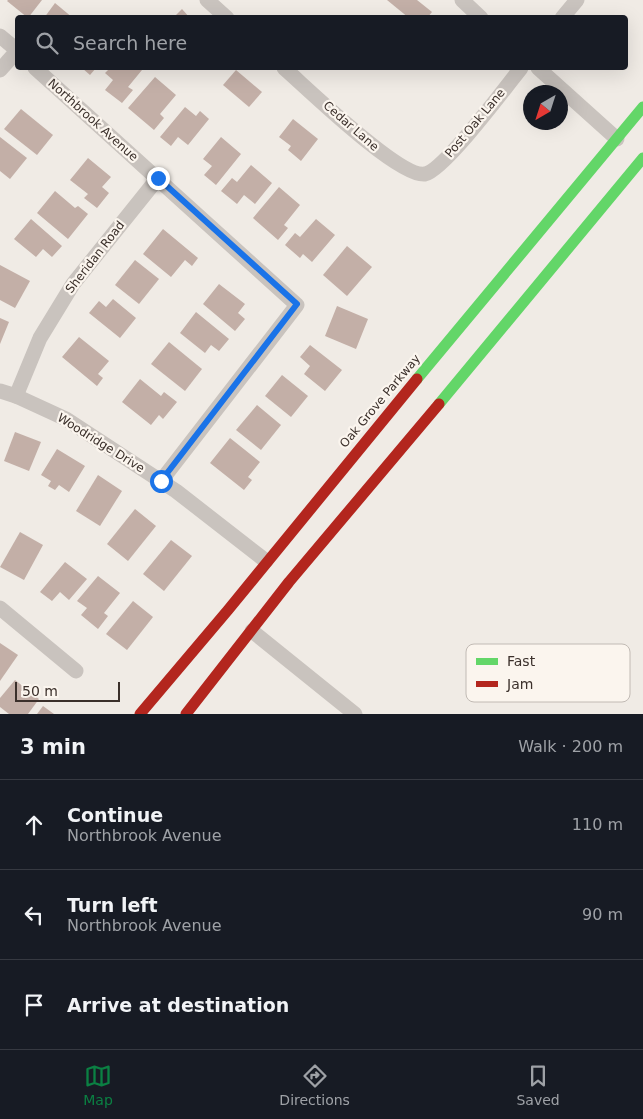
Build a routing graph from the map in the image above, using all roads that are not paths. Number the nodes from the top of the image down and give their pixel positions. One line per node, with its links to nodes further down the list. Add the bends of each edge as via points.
1 (207, 0): 4 (street)
2 (462, 0): 5 (street)
3 (577, 0): 6 (street)
4 (224, 15)
5 (478, 15)
6 (564, 15)
7 (0, 36): 8 (street)
8 (15, 49)
9 (15, 53): 10 (street)
10 (0, 70)
11 (37, 70): 19 (street, Northbrook Avenue)
12 (286, 70): 18 (street, Cedar Lane, via 389,159 413,173)
13 (519, 70): 18 (street, Post Oak Lane, via 460,142 438,166)
14 (540, 70): 16 (street)
15 (643, 107): 16 (main road, Oak Grove Parkway)
16 (620, 142): 23 (main road, Oak Grove Parkway)
17 (639, 158): 24 (main road, via 516,314)
18 (425, 174)
19 (158, 178): 21 (street, Sheridan Road, via 73,284 40,338); 22 (street, Northbrook Avenue, via 297,304)
20 (0, 391): 21 (street, Woodridge Drive)
21 (16, 396): 22 (street, Woodridge Drive, via 66,419)
22 (161, 481): 23 (street, Woodridge Drive)
23 (266, 561): 24 (main road); 28 (main road, Oak Grove Parkway)
24 (289, 582): 26 (main road)
25 (0, 608): 27 (street)
26 (252, 631): 29 (main road); 30 (street)
27 (76, 671)
28 (140, 714)
29 (186, 714)
30 (355, 714)

